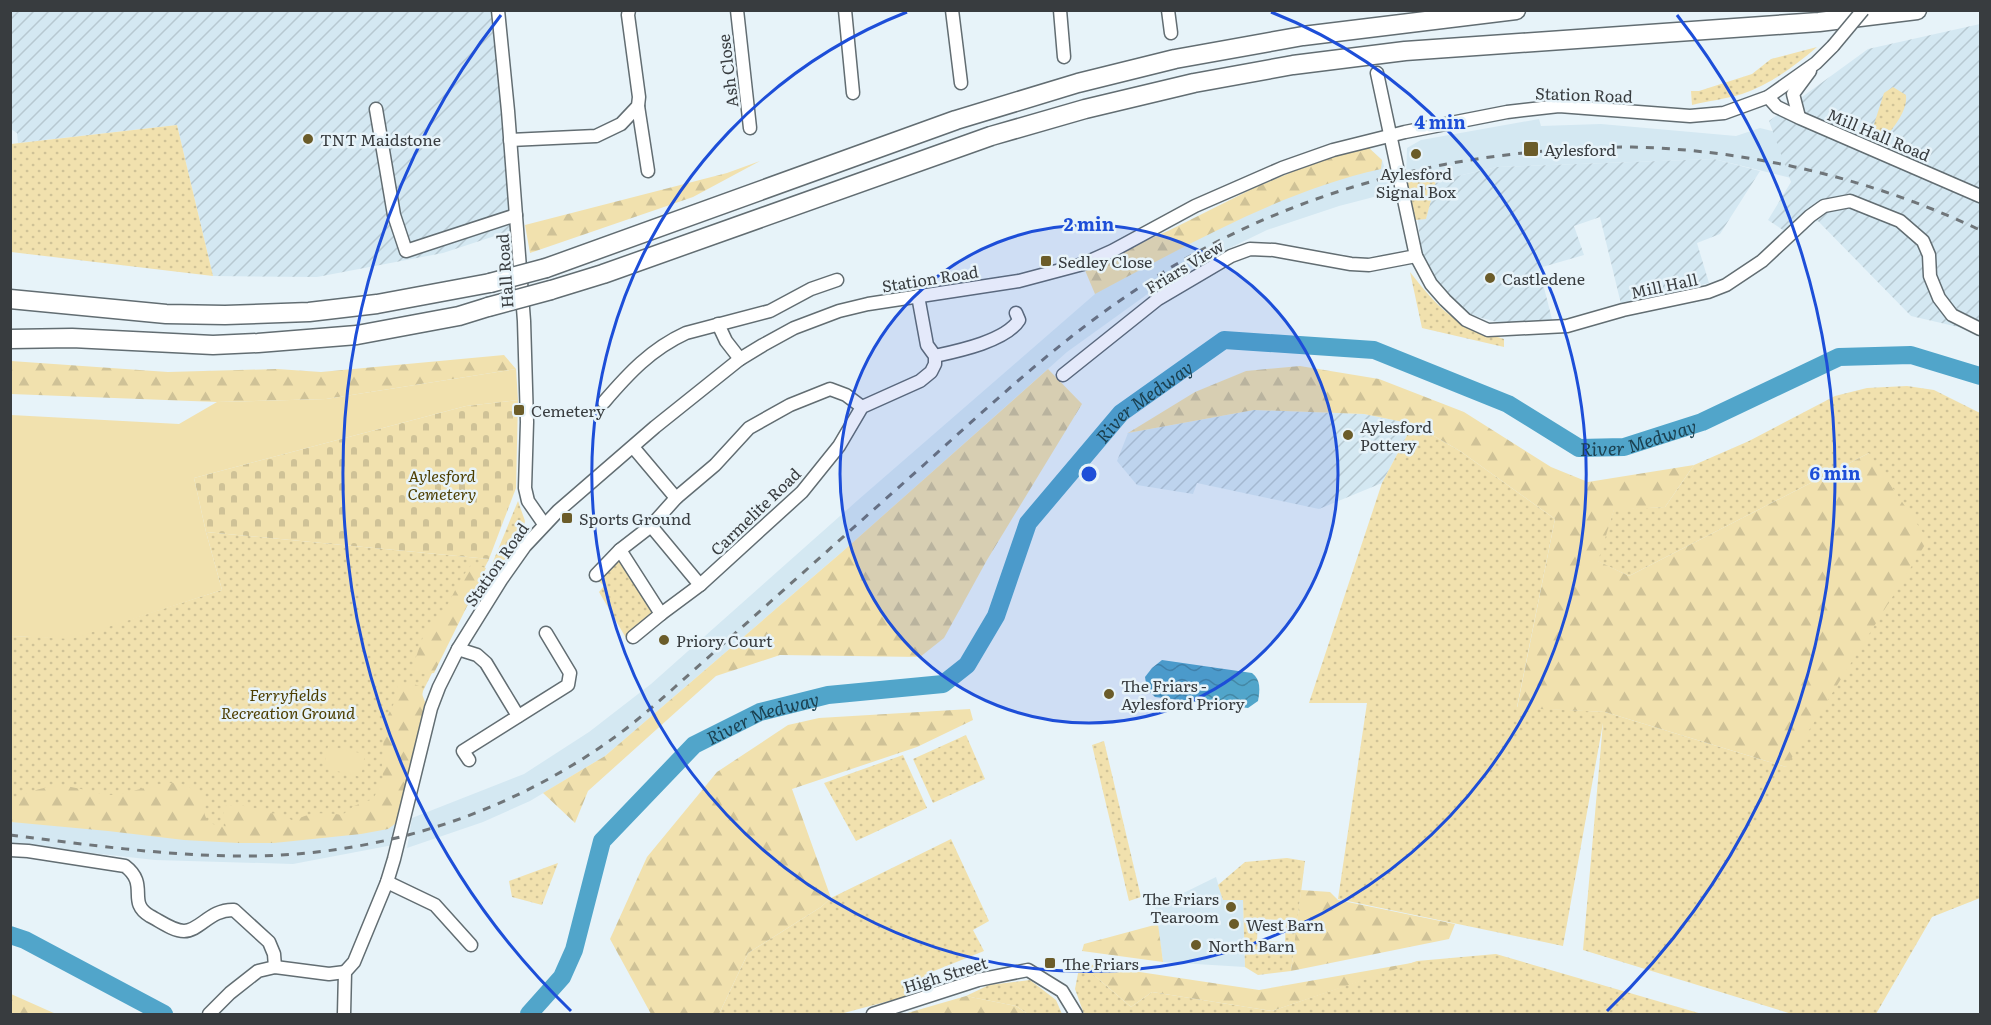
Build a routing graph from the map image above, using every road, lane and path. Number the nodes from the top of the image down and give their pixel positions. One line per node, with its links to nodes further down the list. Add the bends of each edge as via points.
1 (498, 10): 23 (street, Hall Road)
2 (629, 10): 18 (street)
3 (737, 10): 21 (street, Ash Close)
4 (845, 10): 16 (street)
5 (952, 10): 15 (street)
6 (1060, 10): 12 (street)
7 (1168, 10): 11 (street)
8 (1516, 10): 32 (highway, bridge, via 1304,36 1175,59 1078,83 956,120 546,268 490,283 309,312 166,314)
9 (1863, 10): 13 (street, Station Road, bridge)
10 (1917, 10): 37 (highway, bridge, via 1819,22 1405,51 1293,65 1194,83 1021,127 614,270 459,316 357,335 258,343 213,345)
11 (1171, 33)
12 (1064, 57)
13 (1816, 63): 17 (street, Station Road); 20 (street, via 1793,94)
14 (1377, 73): 22 (street, Mill Hall)
15 (961, 83)
16 (853, 93)
17 (1770, 99): 20 (street, Mill Hall Road, via 1777,107); 22 (street, Station Road, via 1724,113 1690,116 1559,106 1528,108)
18 (638, 106): 23 (street, via 621,124 596,136); 24 (street)
19 (376, 109): 26 (street, via 394,215 406,250)
20 (1799, 117): 25 (street, Mill Hall Road)
21 (750, 128)
22 (1391, 135): 27 (street, Mill Hall); 30 (street, Station Road, via 1282,168 1195,206 1083,264 1019,281)
23 (510, 140): 26 (street, Hall Road)
24 (648, 171)
25 (1980, 196)
26 (516, 215): 46 (street, Hall Road, via 526,351 525,488 528,501)
27 (1416, 256): 36 (street, Mill Hall, via 1431,284 1466,320 1488,330 1553,328 1726,285 1762,261 1824,206 1850,201 1900,220 1923,241 1939,298 1952,315); 41 (street, Friars View, via 1369,265 1250,249 1158,299)
28 (837, 280): 34 (street, via 770,311)
29 (10, 288): 32 (highway)
30 (918, 296): 39 (street, via 927,345); 40 (street, Station Road, via 840,311 794,328)
31 (10, 298): 32 (highway)
32 (99, 308)
33 (1016, 313): 39 (street, via 1018,320 1011,328 976,347)
34 (718, 324): 40 (street); 42 (street, via 660,346)
35 (10, 328): 37 (highway)
36 (1980, 329)
37 (72, 338): 38 (highway)
38 (10, 339)
39 (935, 356): 43 (street, via 931,372 920,381)
40 (740, 359): 44 (street, Station Road)
41 (1063, 375)
42 (604, 402)
43 (862, 407): 45 (street, via 830,389 790,405 749,428 715,465); 50 (street, Carmelite Road, via 802,492)
44 (633, 447): 45 (street); 46 (street, Station Road)
45 (676, 498): 47 (street)
46 (544, 524): 54 (street, Station Road, via 501,579)
47 (651, 526): 48 (street); 50 (street)
48 (620, 550): 49 (street); 51 (street)
49 (596, 575)
50 (700, 585): 51 (street, Carmelite Road)
51 (661, 614): 53 (street, Carmelite Road)
52 (546, 633): 55 (street, via 570,673 568,685)
53 (633, 638)
54 (458, 649): 55 (street, via 477,655 486,663); 58 (street, Station Road, via 431,708)
55 (518, 716): 56 (street, via 463,751)
56 (469, 760)
57 (10, 850): 60 (street, via 125,866 137,880 143,912 184,931 215,913 234,910 269,942)
58 (387, 882): 59 (street, via 435,905); 61 (street, Station Road, via 354,963)
59 (471, 945)
60 (275, 967): 61 (street, via 328,974); 62 (street, via 258,971 242,982)
61 (345, 972): 63 (street)
62 (209, 1014)
63 (344, 1014)
64 (873, 1014): 65 (street, High Street, via 978,980 1028,970 1062,991)
65 (1076, 1014)

